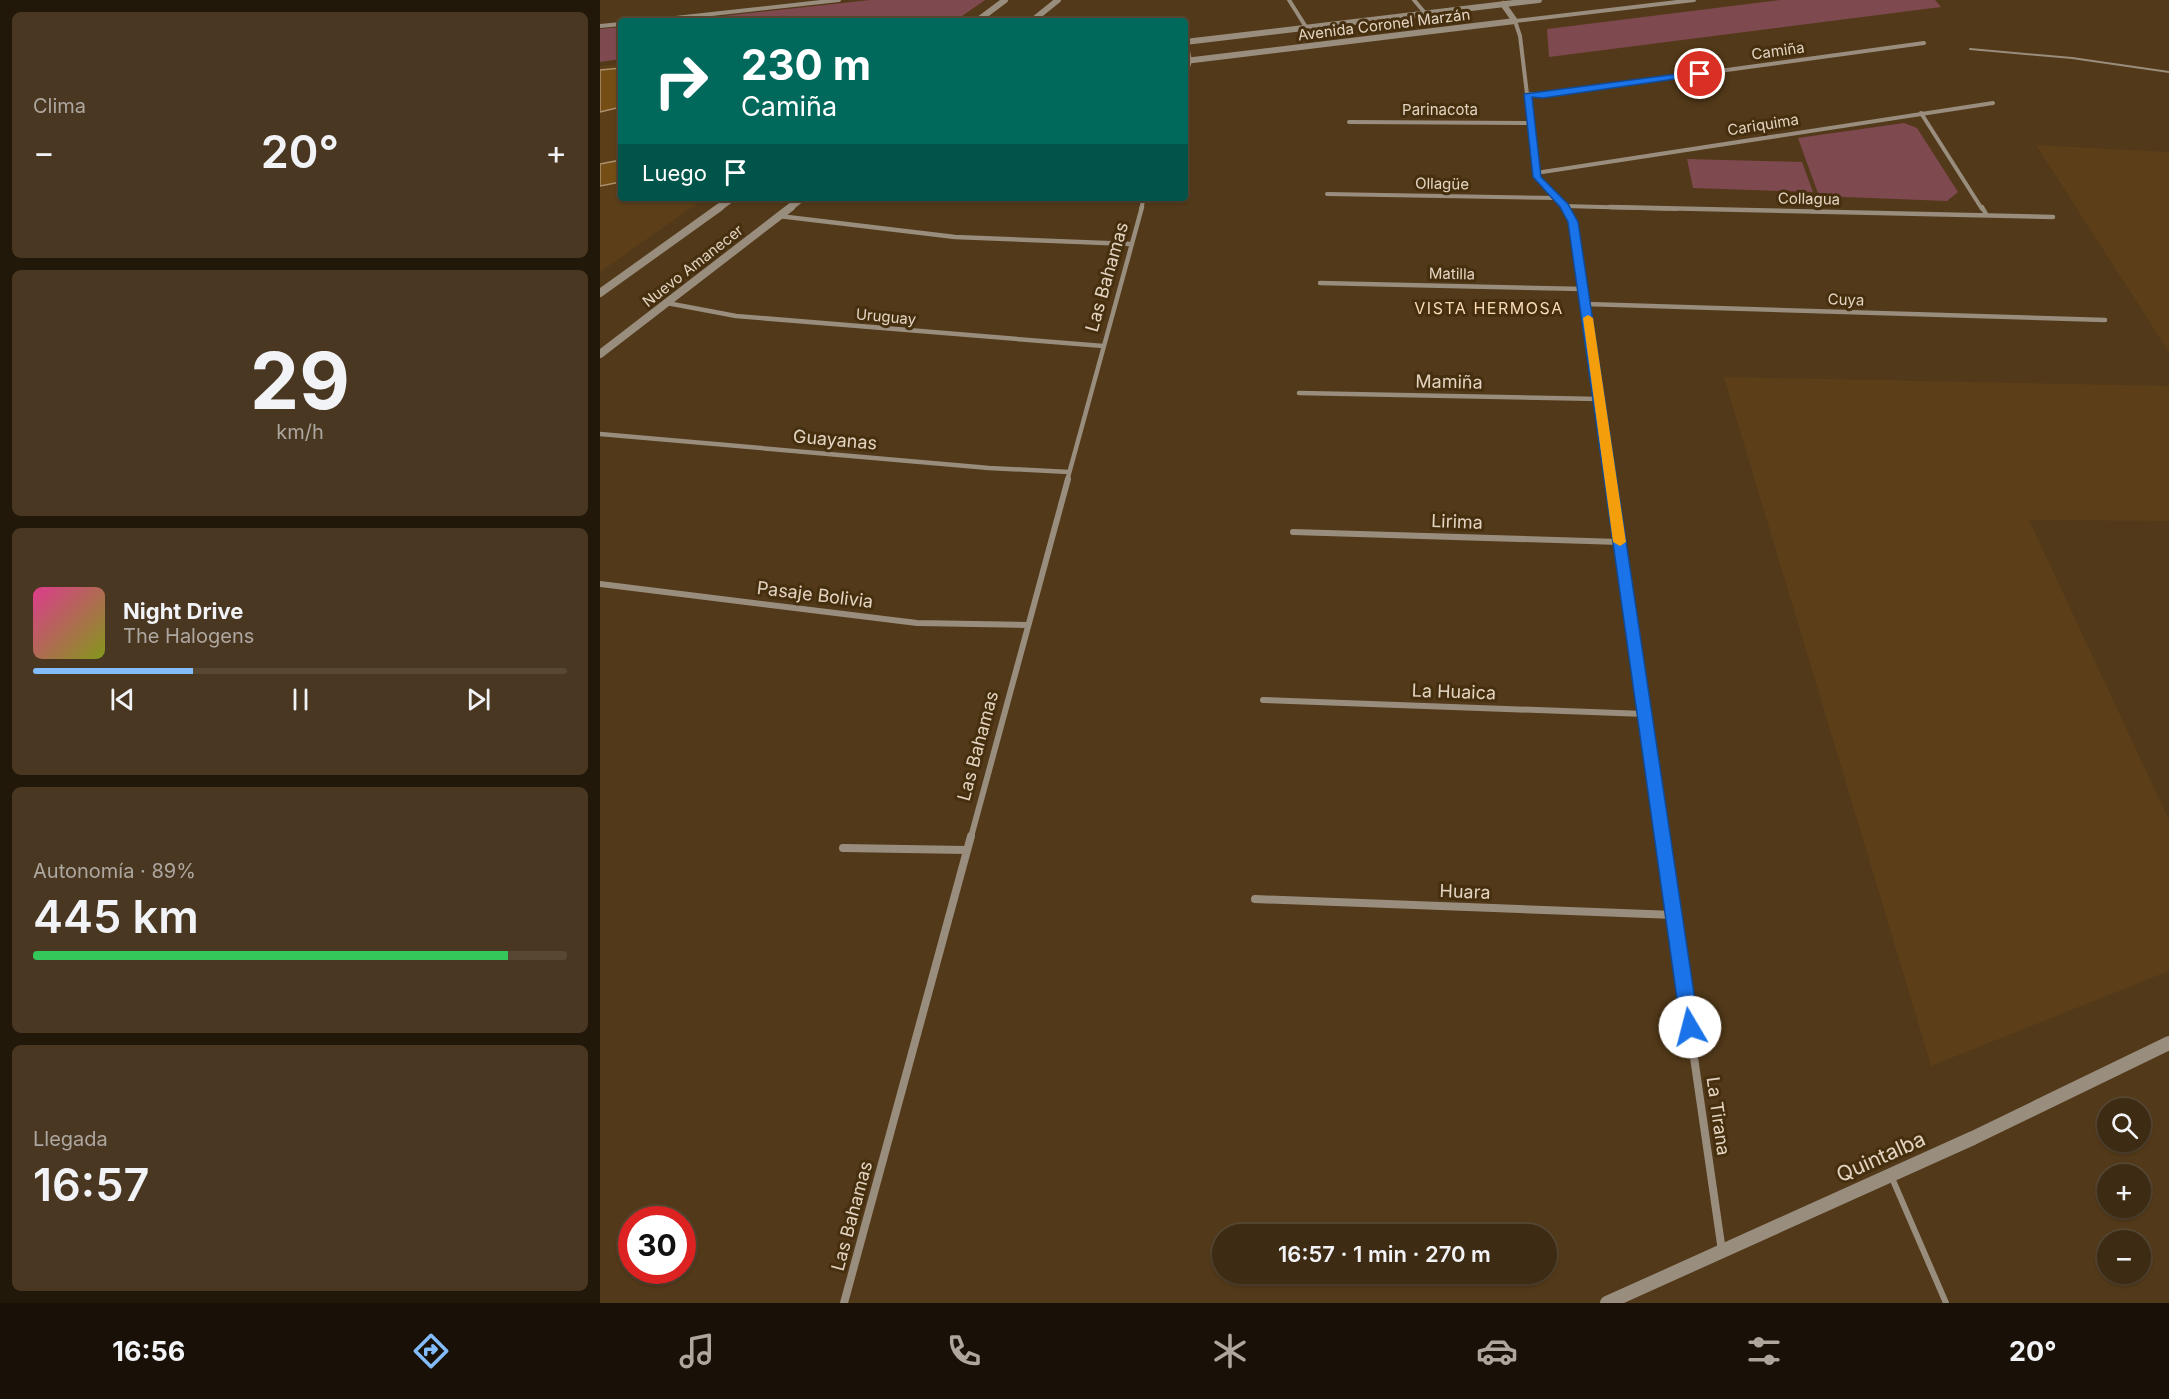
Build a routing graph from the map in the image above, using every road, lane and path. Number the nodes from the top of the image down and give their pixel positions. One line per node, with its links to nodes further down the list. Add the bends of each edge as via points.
1 (772, 0): 11 (street)
2 (839, 0): 11 (street)
3 (1005, 0): 14 (street)
4 (1058, 0): 15 (street)
5 (1289, 0): 19 (street)
6 (1414, 0): 12 (street)
7 (1539, 0): 9 (street, Avenida Coronel Marzán)
8 (1694, 0): 16 (street, Avenida Coronel Marzán)
9 (1523, 1): 10 (street, Avenida Coronel Marzán)
10 (1503, 4): 12 (street, Avenida Coronel Marzán); 16 (street)
11 (772, 7): 13 (street)
12 (1425, 14): 19 (street, Avenida Coronel Marzán)
13 (675, 18)
14 (981, 18)
15 (1036, 18)
16 (1515, 21): 23 (street, Avenida Coronel Marzán); 25 (street)
17 (618, 24): 18 (street)
18 (600, 26)
19 (1306, 27): 20 (street, Avenida Coronel Marzán)
20 (1188, 41)
21 (1924, 43): 25 (street, Camiña)
22 (1970, 49): 24 (lane, via 2084,59)
23 (1188, 61)
24 (2169, 72)
25 (1528, 94): 29 (street)
26 (1993, 103): 27 (street, Cariquima)
27 (1921, 113): 30 (street, Cariquima); 37 (street)
28 (1349, 122): 29 (street, Parinacota)
29 (1531, 123): 30 (street)
30 (1536, 173): 32 (street, La Tirana, via 1541,184)
31 (1327, 194): 32 (street, Ollagüe)
32 (1557, 198): 36 (street, La Tirana)
33 (729, 201): 43 (street)
34 (799, 201): 38 (street, Nuevo Amanecer)
35 (1143, 201): 40 (street, Las Bahamas)
36 (1564, 206): 37 (street, Collagua); 42 (street, La Tirana, via 1573,222)
37 (1986, 214): 39 (street, Collagua)
38 (779, 216): 40 (street, via 861,229); 44 (street, Nuevo Amanecer)
39 (2054, 217)
40 (1131, 244): 47 (street, Las Bahamas)
41 (1320, 283): 42 (street, Matilla)
42 (1583, 289): 45 (street, La Tirana)
43 (600, 293)
44 (667, 303): 47 (street, Uruguay, via 736,316); 48 (street, Nuevo Amanecer)
45 (1586, 303): 46 (street, Cuya); 50 (street, La Tirana)
46 (2105, 320)
47 (1103, 346): 52 (street, Las Bahamas)
48 (600, 354)
49 (1299, 393): 50 (street, Mamiña)
50 (1599, 399): 54 (street, La Tirana)
51 (600, 434): 52 (street, Guayanas)
52 (1069, 472): 56 (street, Las Bahamas)
53 (1293, 532): 54 (street, Lirima)
54 (1620, 542): 58 (street, La Tirana)
55 (600, 584): 56 (street, Pasaje Bolivia, via 917,623)
56 (1027, 625): 60 (street, Las Bahamas)
57 (1263, 700): 58 (street, La Huaica)
58 (1645, 714): 62 (street, La Tirana)
59 (843, 848): 60 (street)
60 (966, 850): 66 (street, Las Bahamas)
61 (1255, 899): 62 (street, Huara)
62 (1674, 915): 65 (street, La Tirana)
63 (2169, 1043): 64 (street, Quintalba)
64 (1891, 1175): 65 (street, Quintalba); 68 (lane)
65 (1722, 1251): 67 (street, Quintalba)
66 (844, 1303)
67 (1607, 1303)
68 (1946, 1303)

